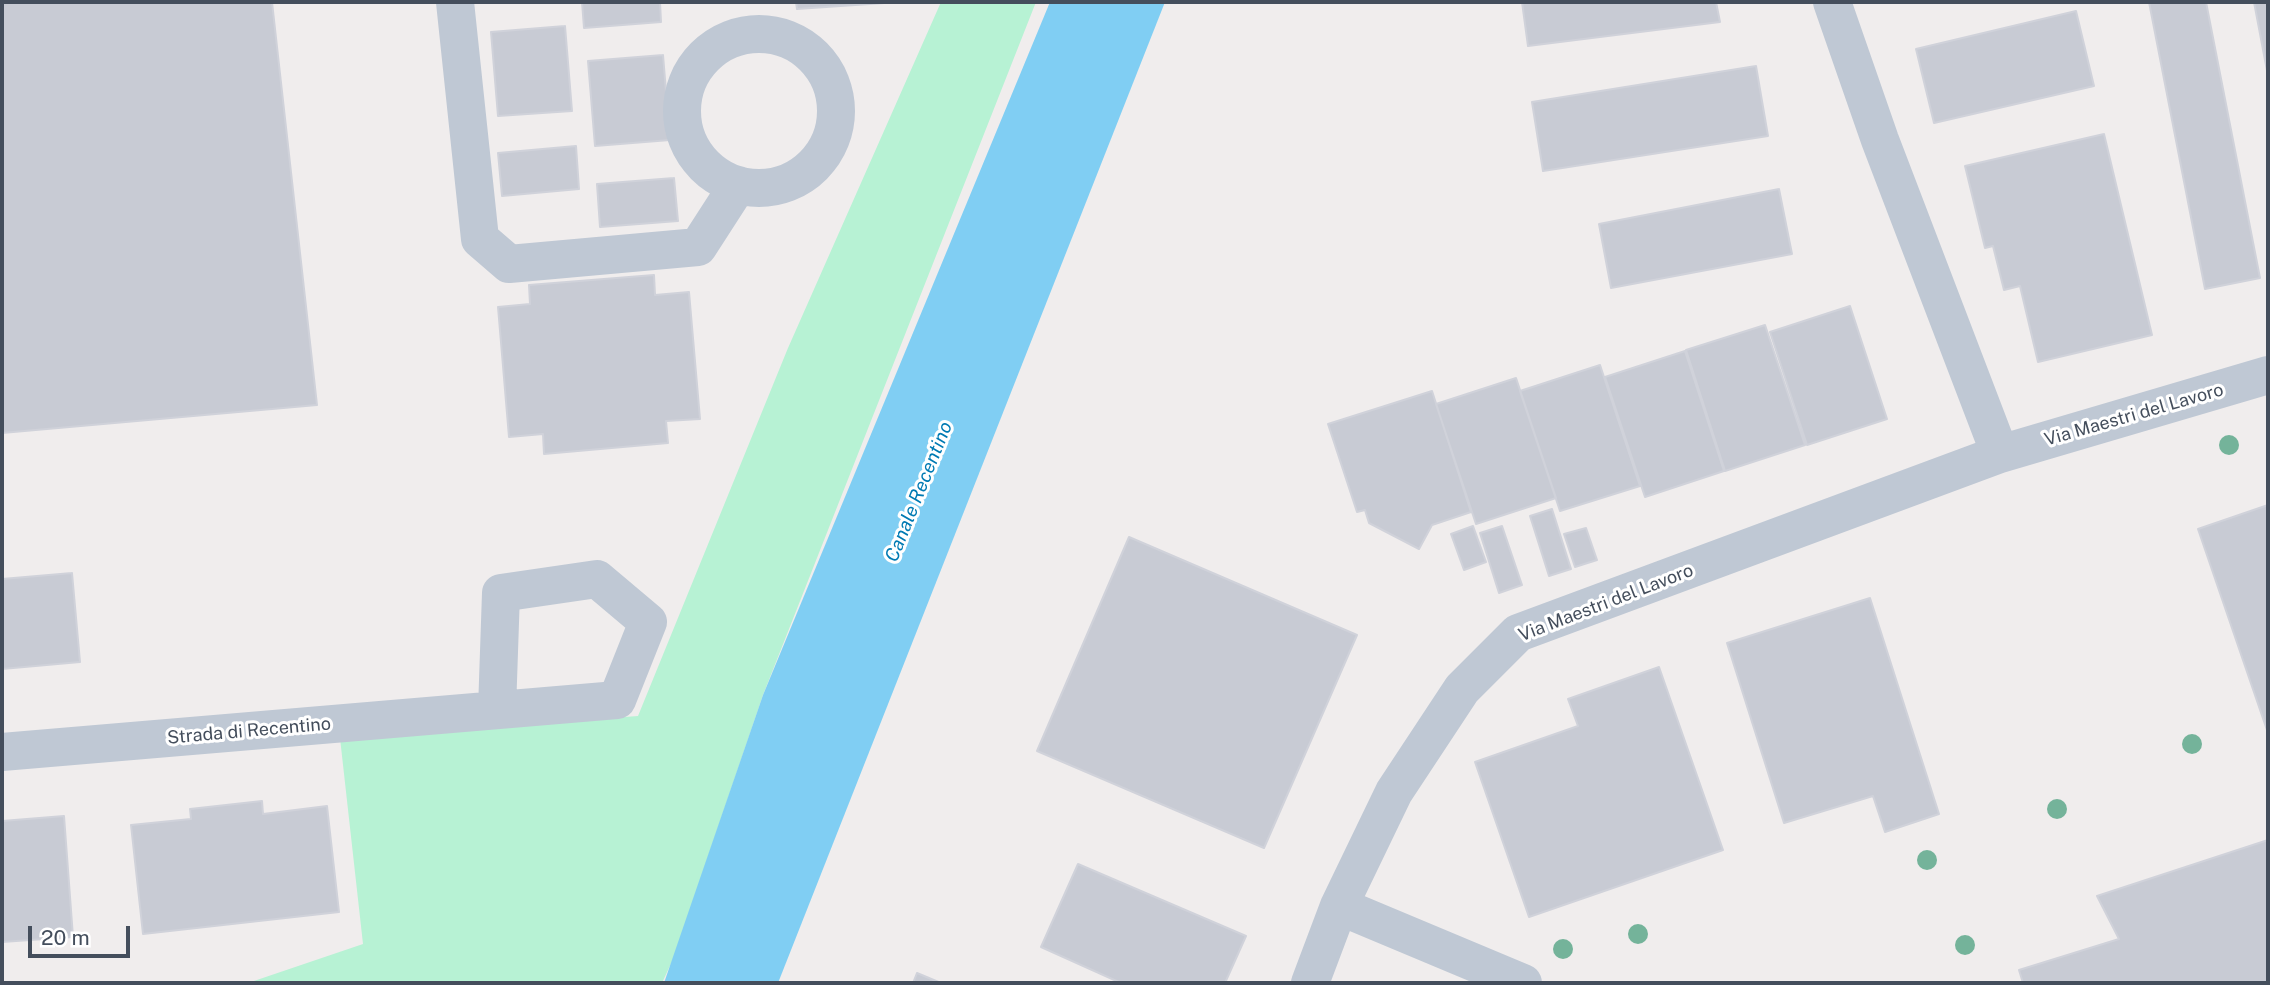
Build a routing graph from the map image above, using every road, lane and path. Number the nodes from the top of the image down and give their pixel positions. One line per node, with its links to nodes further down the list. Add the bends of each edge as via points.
1 (455, 2): 3 (street, via 480,239 509,264 698,247)
2 (1832, 2): 5 (street)
3 (738, 186)
4 (2268, 375): 5 (street, Via Maestri del Lavoro)
5 (2000, 454): 8 (street, Via Maestri del Lavoro, via 1518,633 1462,689 1401,780)
6 (497, 710): 6 (street, Strada di Recentino, via 617,700 648,622 597,579 501,593); 7 (street, Strada di Recentino)
7 (2, 752)
8 (1339, 906): 9 (street, Via Maestri del Lavoro); 10 (street)
9 (1310, 983)
10 (1523, 983)

